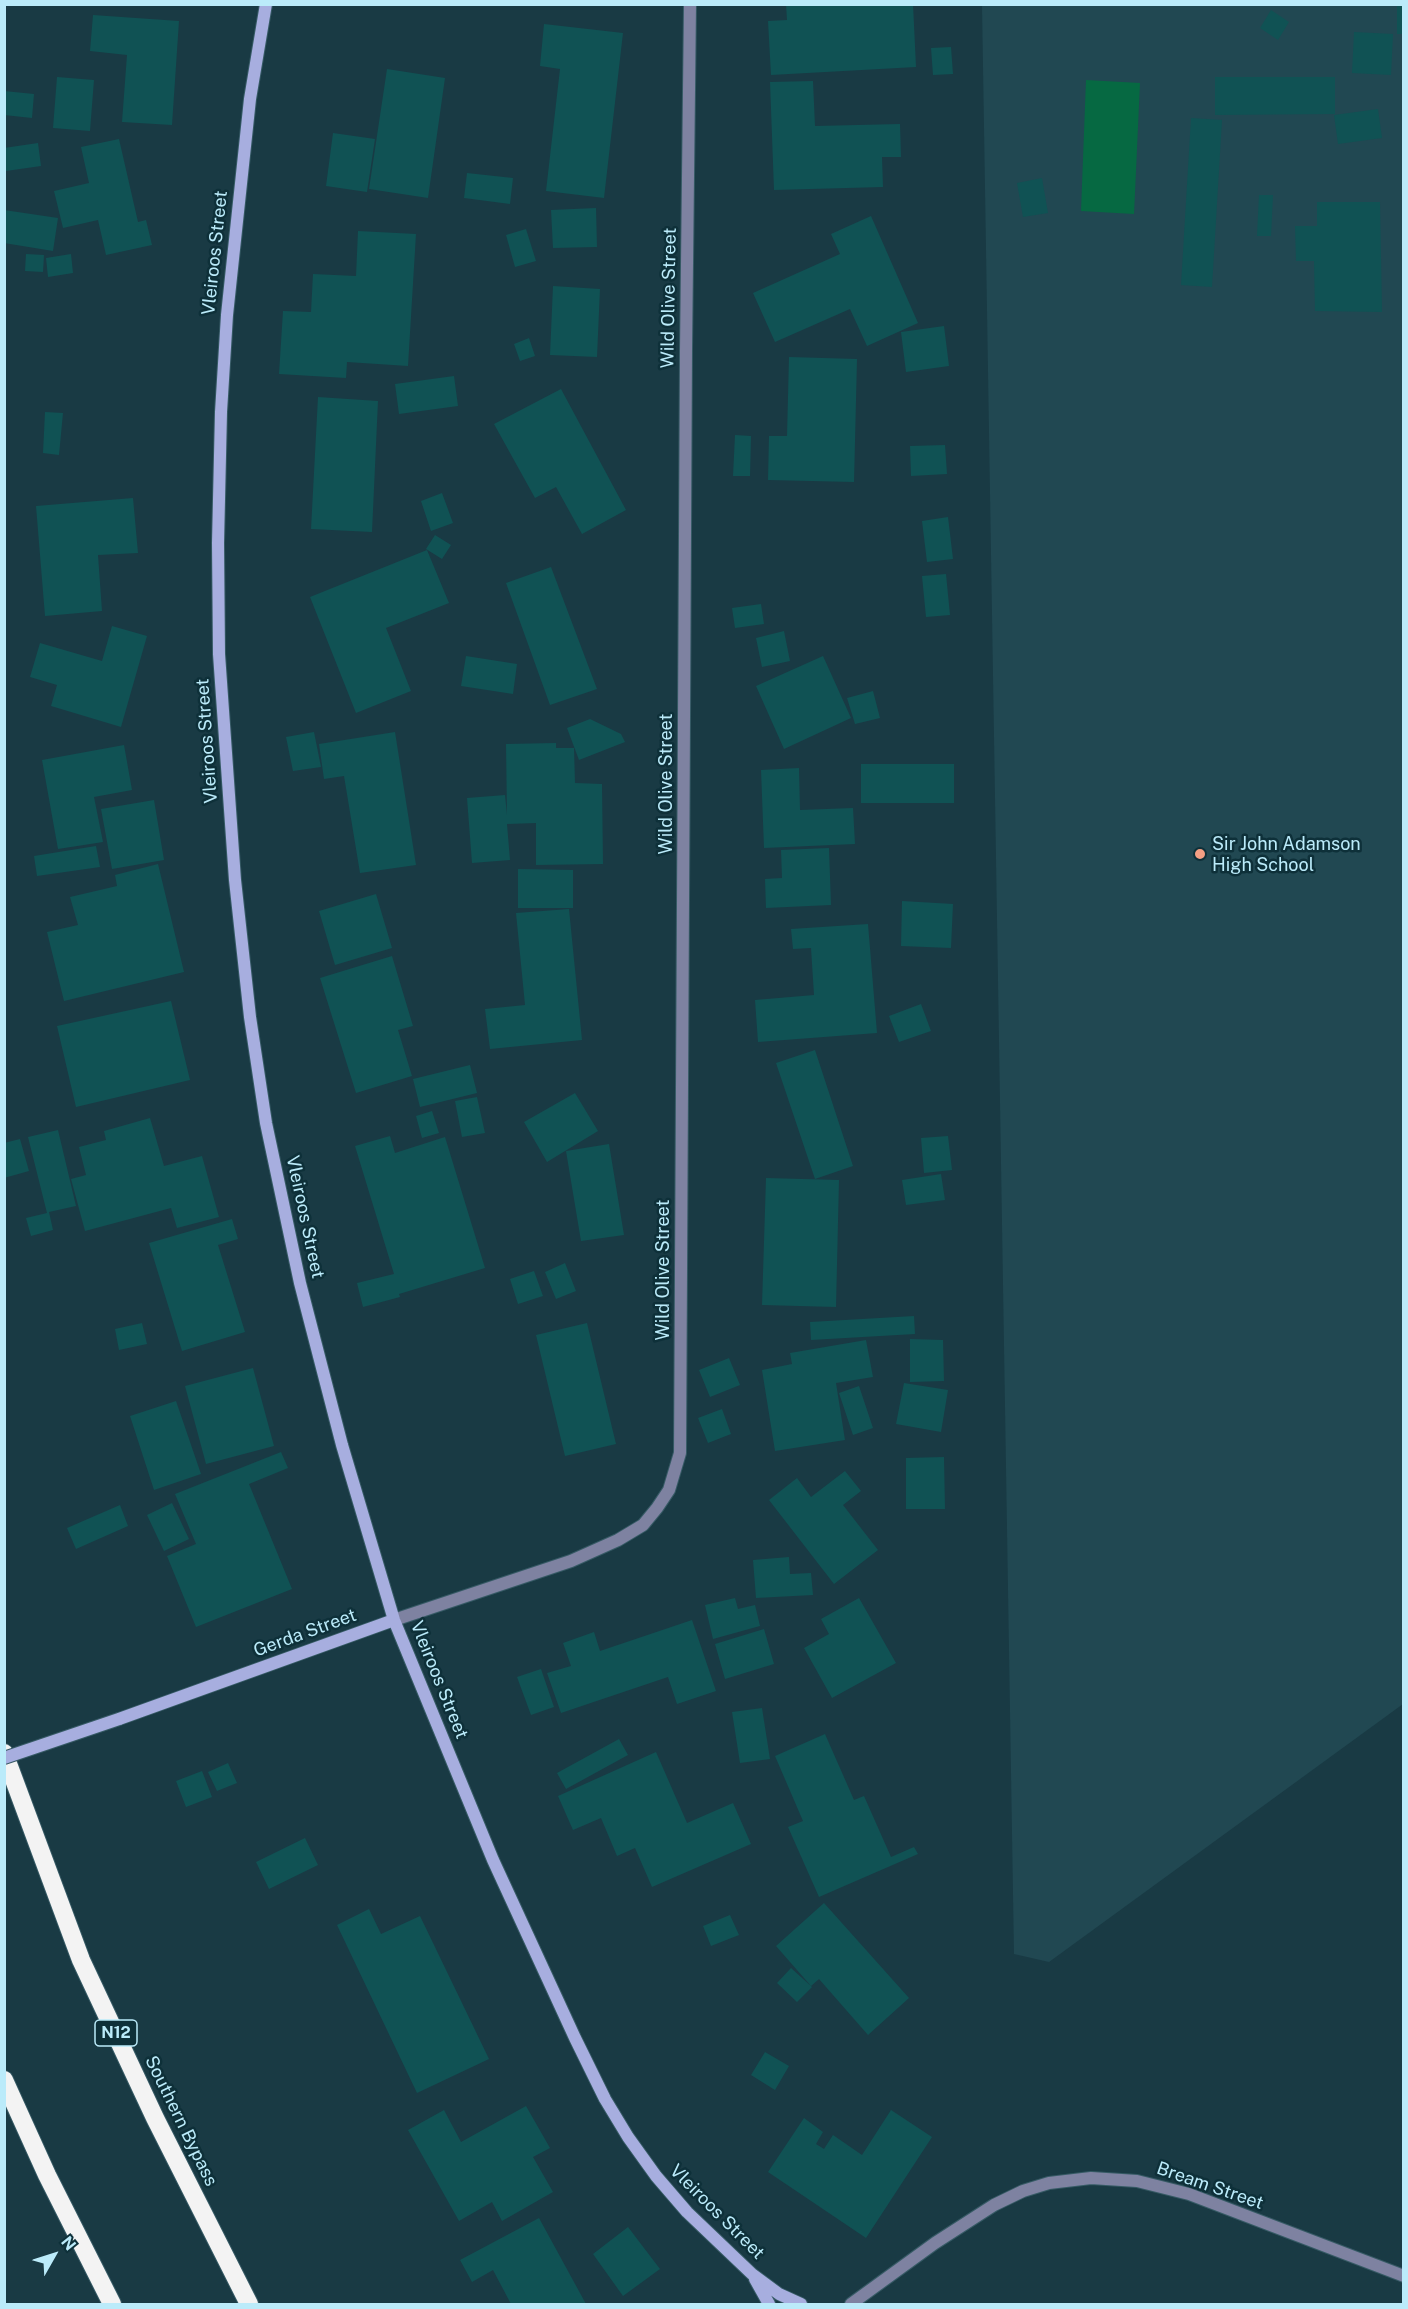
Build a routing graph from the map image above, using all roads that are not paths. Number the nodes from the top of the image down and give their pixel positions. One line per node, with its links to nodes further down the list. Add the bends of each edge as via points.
1 (266, 4): 4 (street, Vleiroos Street, via 235,223 221,412 219,654 235,880 266,1123 300,1283 342,1445)
2 (690, 4): 3 (street, Wild Olive Street, via 680,1453 669,1490 657,1508 642,1525)
3 (618, 1540): 4 (street, Gerda Street, via 571,1561)
4 (394, 1620): 6 (street, Gerda Street, bridge); 8 (street, Vleiroos Street, via 493,1860 605,2099 656,2176 687,2212)
5 (4, 1753): 11 (highway, Southern Bypass / N12, via 81,1960)
6 (4, 1758)
7 (4, 2079): 10 (highway)
8 (752, 2274): 12 (street); 13 (street, Vleiroos Street)
9 (1404, 2276): 14 (street, Bream Street, via 1189,2194 1137,2181 1091,2178 1049,2183 994,2205)
10 (112, 2304)
11 (249, 2304)
12 (769, 2304)
13 (801, 2304)
14 (851, 2304)

